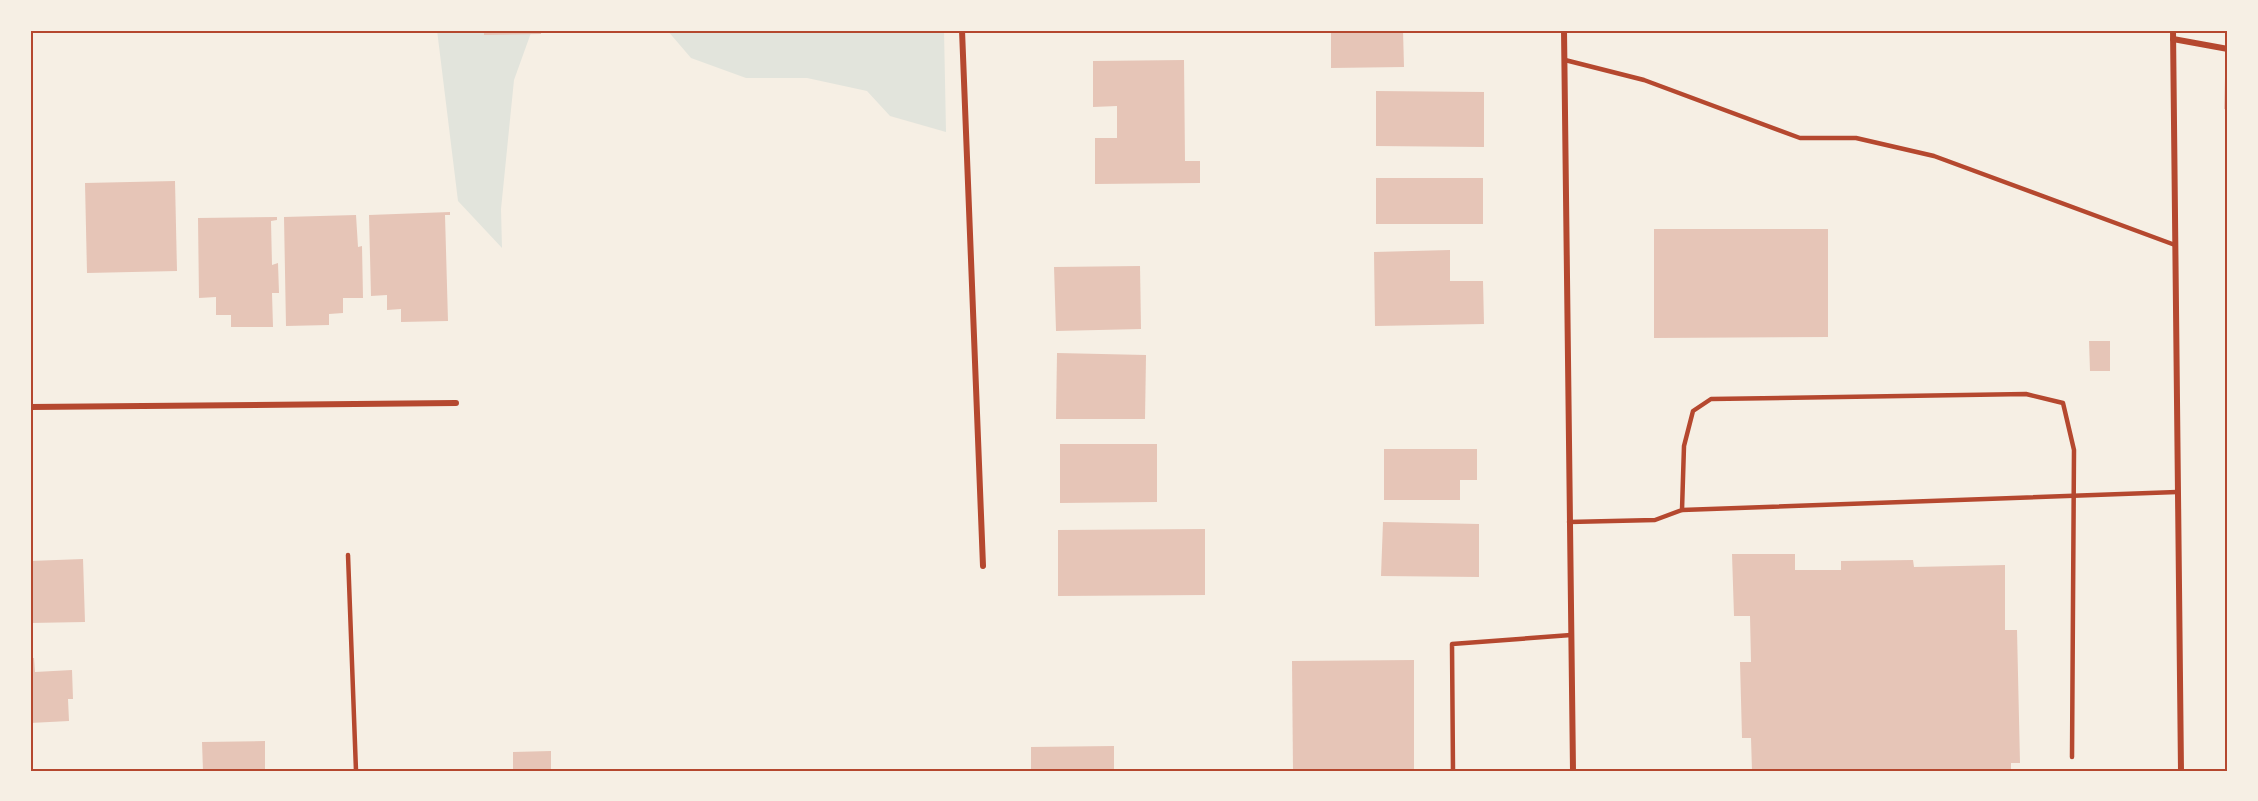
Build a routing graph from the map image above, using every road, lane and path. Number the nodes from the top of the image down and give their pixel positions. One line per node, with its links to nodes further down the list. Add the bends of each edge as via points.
1 (962, 30): 15 (street)
2 (1564, 30): 6 (street)
3 (2173, 30): 4 (street)
4 (2173, 39): 5 (street); 7 (street)
5 (2228, 49)
6 (1565, 60): 7 (lane, via 1644,80 1800,138 1856,138 1934,156); 13 (street)
7 (2175, 245): 10 (street)
8 (456, 403): 9 (street)
9 (30, 408)
10 (2177, 492): 11 (lane); 21 (street)
11 (2074, 494): 12 (lane); 12 (lane, via 2074,450 2063,403 2026,394 1711,399 1693,411 1684,446); 17 (lane)
12 (1682, 510): 13 (lane, via 1655,520)
13 (1569, 522): 16 (street)
14 (348, 555): 18 (lane)
15 (983, 566)
16 (1571, 635): 19 (lane, via 1452,644); 20 (street)
17 (2072, 757)
18 (356, 771)
19 (1453, 771)
20 (1574, 771)
21 (2181, 771)

